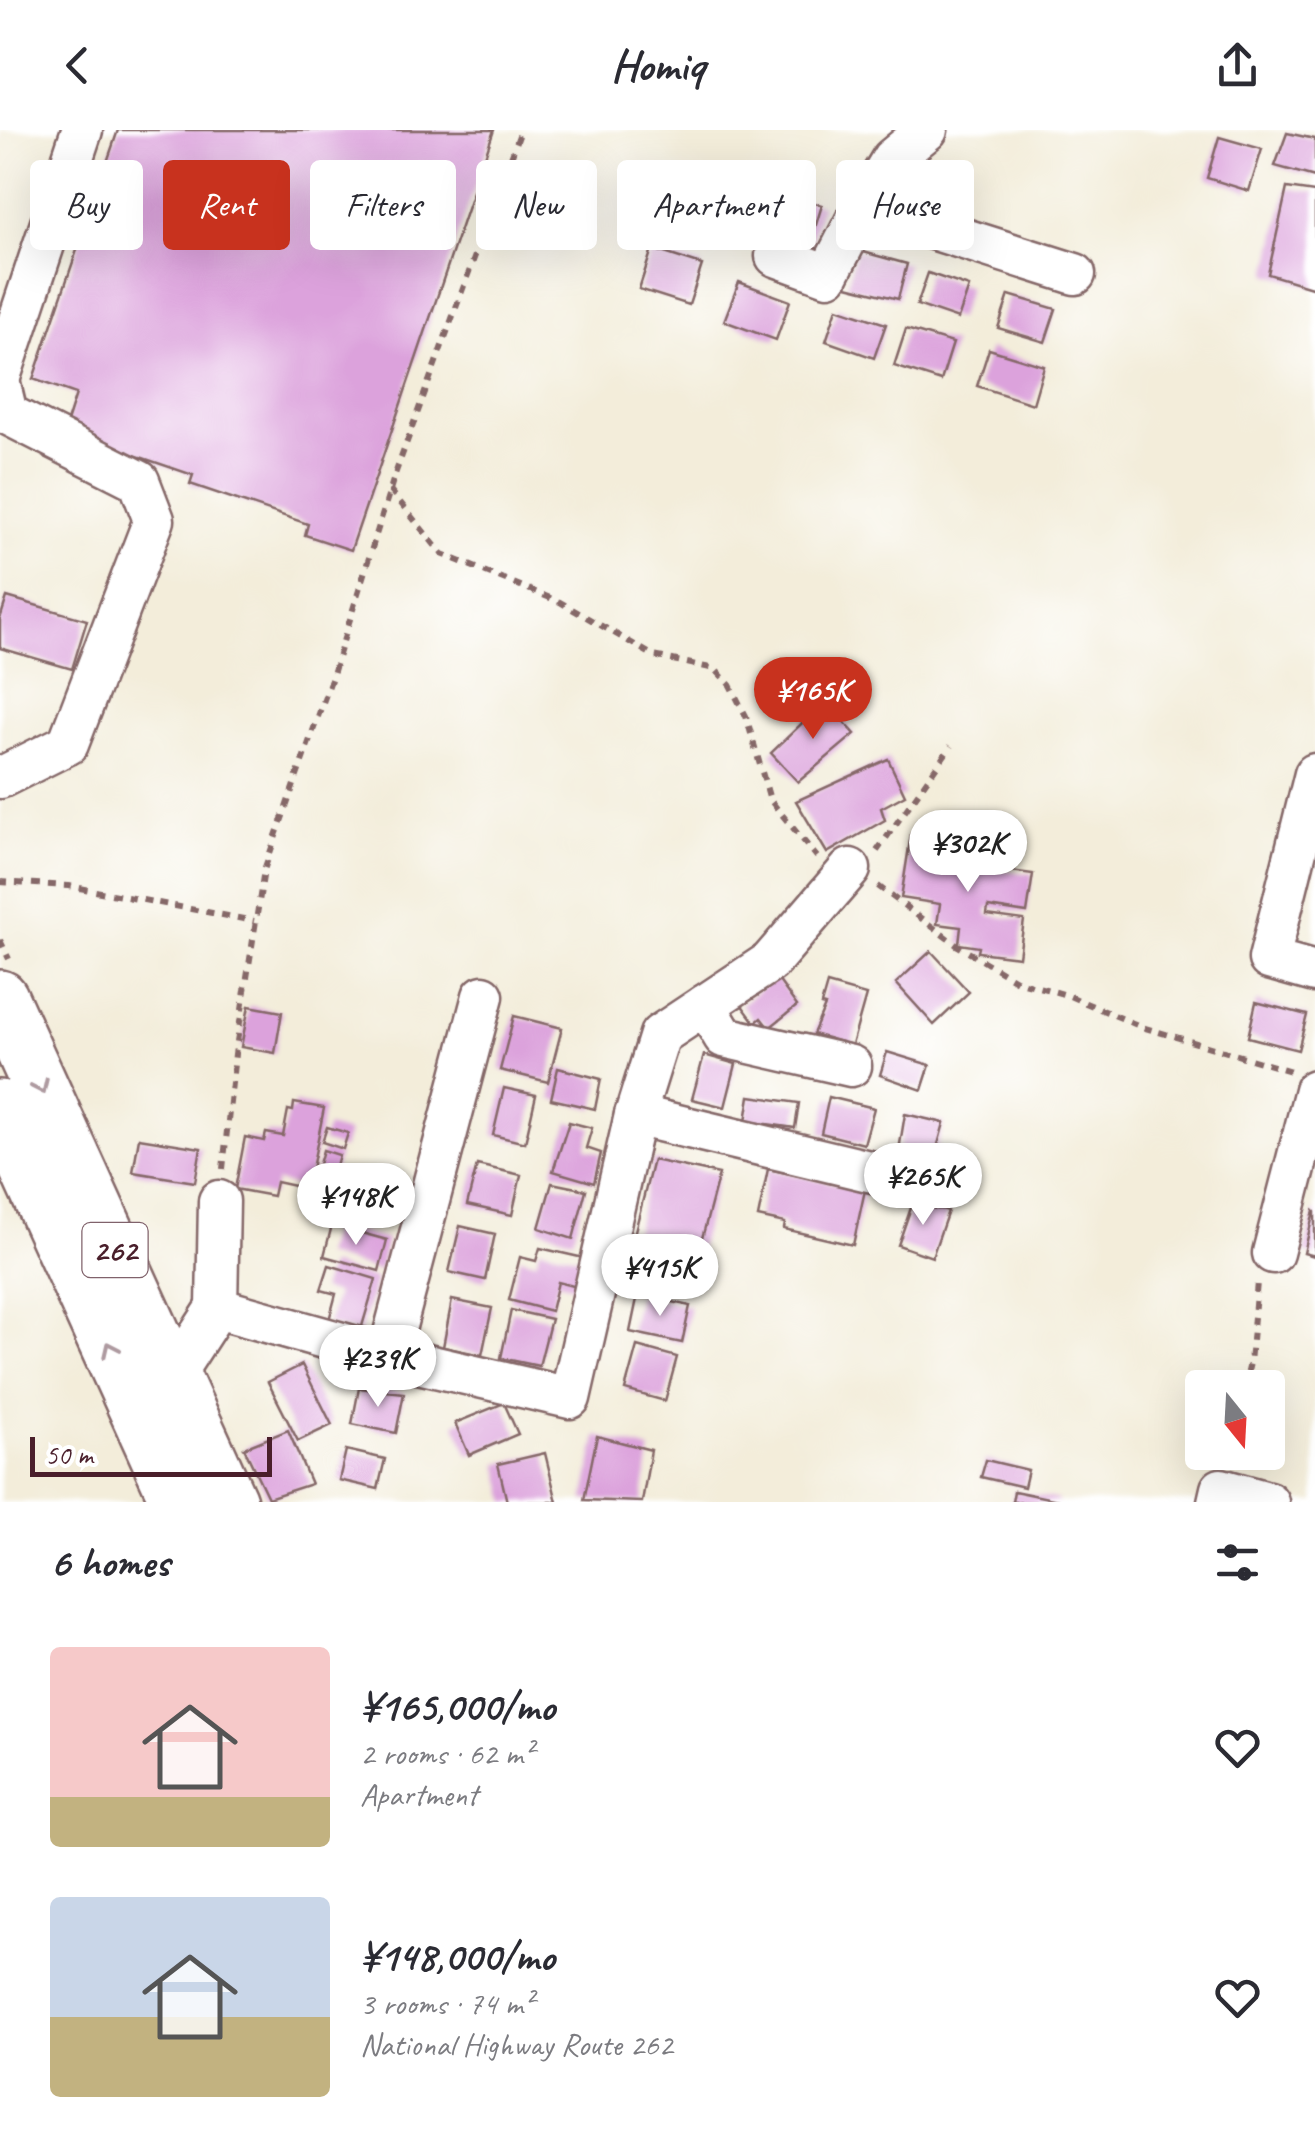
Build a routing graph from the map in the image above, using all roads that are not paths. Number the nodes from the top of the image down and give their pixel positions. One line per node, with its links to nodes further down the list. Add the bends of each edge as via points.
1 (82, 130): 8 (street)
2 (927, 130): 3 (street)
3 (892, 160)
4 (974, 241): 7 (street)
5 (841, 250): 6 (street, via 828,274)
6 (776, 256)
7 (1076, 274)
8 (0, 377)
9 (0, 385): 11 (street, via 7,414 139,481 154,520 68,744)
10 (1315, 774): 13 (street, via 1269,959)
11 (0, 778)
12 (860, 866): 16 (street, via 770,962)
13 (1315, 972)
14 (484, 996): 25 (street)
15 (0, 998): 26 (highway, 262, one-way to 26)
16 (705, 1006): 17 (street, via 724,1037); 20 (street, via 660,1035)
17 (851, 1066)
18 (1314, 1089): 23 (street)
19 (0, 1108): 26 (highway, 262, one-way to 19)
20 (636, 1116): 21 (street); 25 (street, via 570,1398)
21 (940, 1188)
22 (219, 1200): 24 (street)
23 (1273, 1252)
24 (218, 1308): 25 (street); 26 (street)
25 (388, 1356)
26 (153, 1387): 27 (highway, 262); 28 (highway, 262)
27 (180, 1502)
28 (229, 1502)
29 (1218, 1502): 30 (street, via 1222,1489)
30 (1268, 1502)

